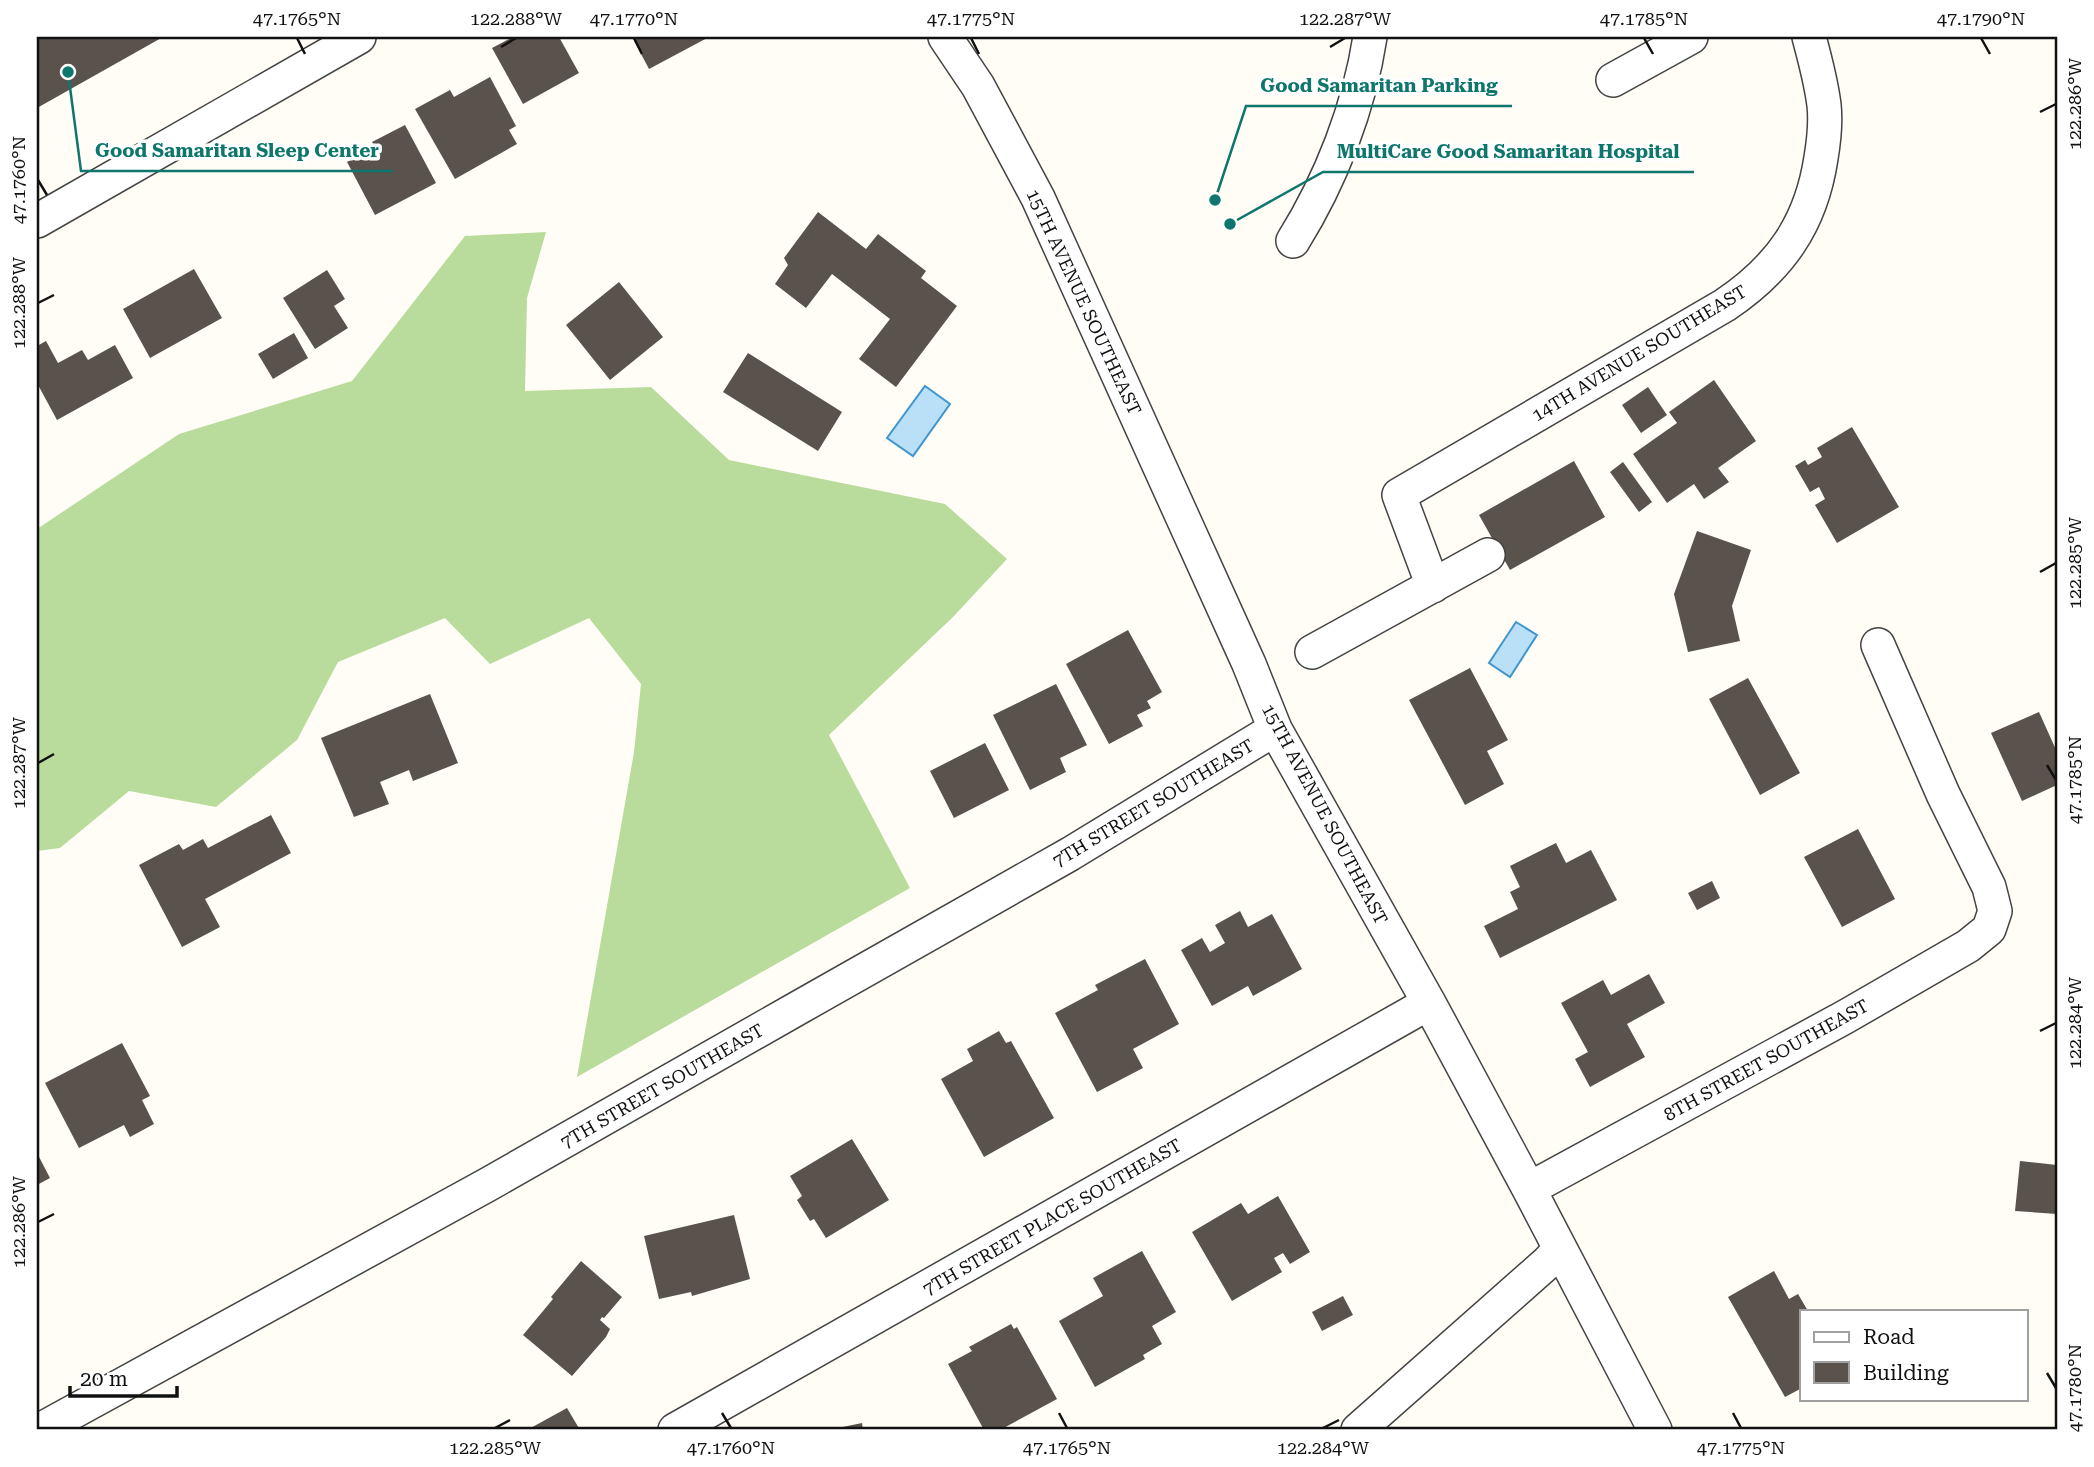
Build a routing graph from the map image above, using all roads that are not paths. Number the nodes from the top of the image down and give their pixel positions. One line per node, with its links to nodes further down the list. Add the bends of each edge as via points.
1 (359, 37): 7 (street)
2 (945, 37): 13 (street, 15TH AVENUE SOUTHEAST, via 978,86 1038,198)
3 (1370, 37): 8 (street, via 1337,152 1317,203)
4 (1691, 37): 6 (street)
5 (1809, 37): 10 (street, 14TH AVENUE SOUTHEAST, via 1819,73 1825,136 1819,171 1799,230 1774,265 1725,305 1399,495)
6 (1613, 80)
7 (37, 221)
8 (1293, 241)
9 (1488, 555): 10 (street)
10 (1433, 586): 12 (street)
11 (1878, 645): 15 (street, 8TH STREET SOUTHEAST, via 1989,887 1995,911 1989,929 1968,946 1845,1017)
12 (1312, 652)
13 (1275, 729): 14 (street, 15TH AVENUE SOUTHEAST); 17 (street, 7TH STREET SOUTHEAST, via 1070,854 619,1111)
14 (1429, 1003): 15 (street, 15TH AVENUE SOUTHEAST); 18 (street, 7TH STREET PLACE SOUTHEAST)
15 (1529, 1189): 16 (street, 15TH AVENUE SOUTHEAST)
16 (1560, 1249): 19 (street); 20 (street, 15TH AVENUE SOUTHEAST)
17 (40, 1430)
18 (674, 1430)
19 (1358, 1430)
20 (1655, 1430)

